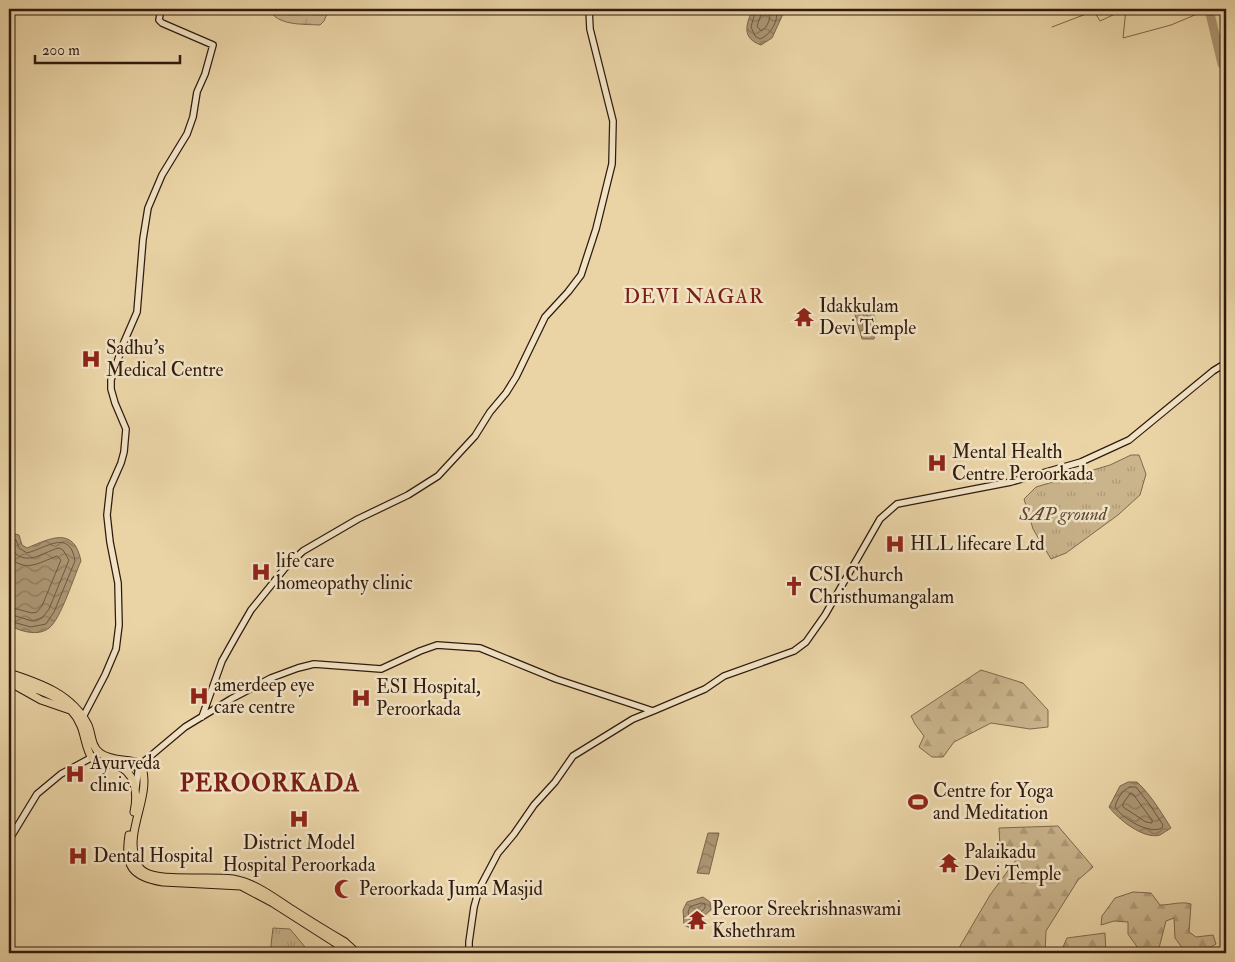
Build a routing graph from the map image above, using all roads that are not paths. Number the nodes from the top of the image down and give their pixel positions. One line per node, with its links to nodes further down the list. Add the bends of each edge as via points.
1 (161, 9): 7 (street, via 159,20 162,23 213,45 187,134 162,175 148,208 137,312 111,380 114,403 126,429 124,452 110,488 108,515 118,583 119,625 116,649)
2 (589, 9): 6 (street, via 590,29 612,121 612,164 581,275 544,317 506,393 475,436 438,476 311,547 285,568 251,610 222,661)
3 (1226, 363): 5 (street, via 1129,440 1081,462 1003,484 897,504 880,519 806,642 794,651 724,676 705,689)
4 (12, 677): 7 (main road, via 49,694); 7 (main road, via 54,690 77,708)
5 (653, 711): 6 (street, via 556,679 480,648 437,645 381,669 314,664 298,668 247,690); 18 (street, via 633,719 573,756 534,805 498,853 479,889 468,942)
6 (202, 718): 10 (street, via 185,727)
7 (82, 720): 8 (main road, via 89,727); 9 (main road)
8 (100, 753): 9 (street); 10 (main road)
9 (92, 758): 11 (main road, via 98,763); 14 (street, via 61,774 37,794)
10 (141, 764): 11 (street); 12 (street); 13 (main road, via 143,787)
11 (117, 766): 12 (main road, via 131,776)
12 (136, 788): 13 (main road)
13 (133, 828): 15 (main road, via 133,852 141,870)
14 (9, 840)
15 (187, 880): 16 (main road, via 229,884 251,890); 17 (main road, via 232,879 255,885)
16 (349, 953)
17 (357, 953)
18 (469, 953)

